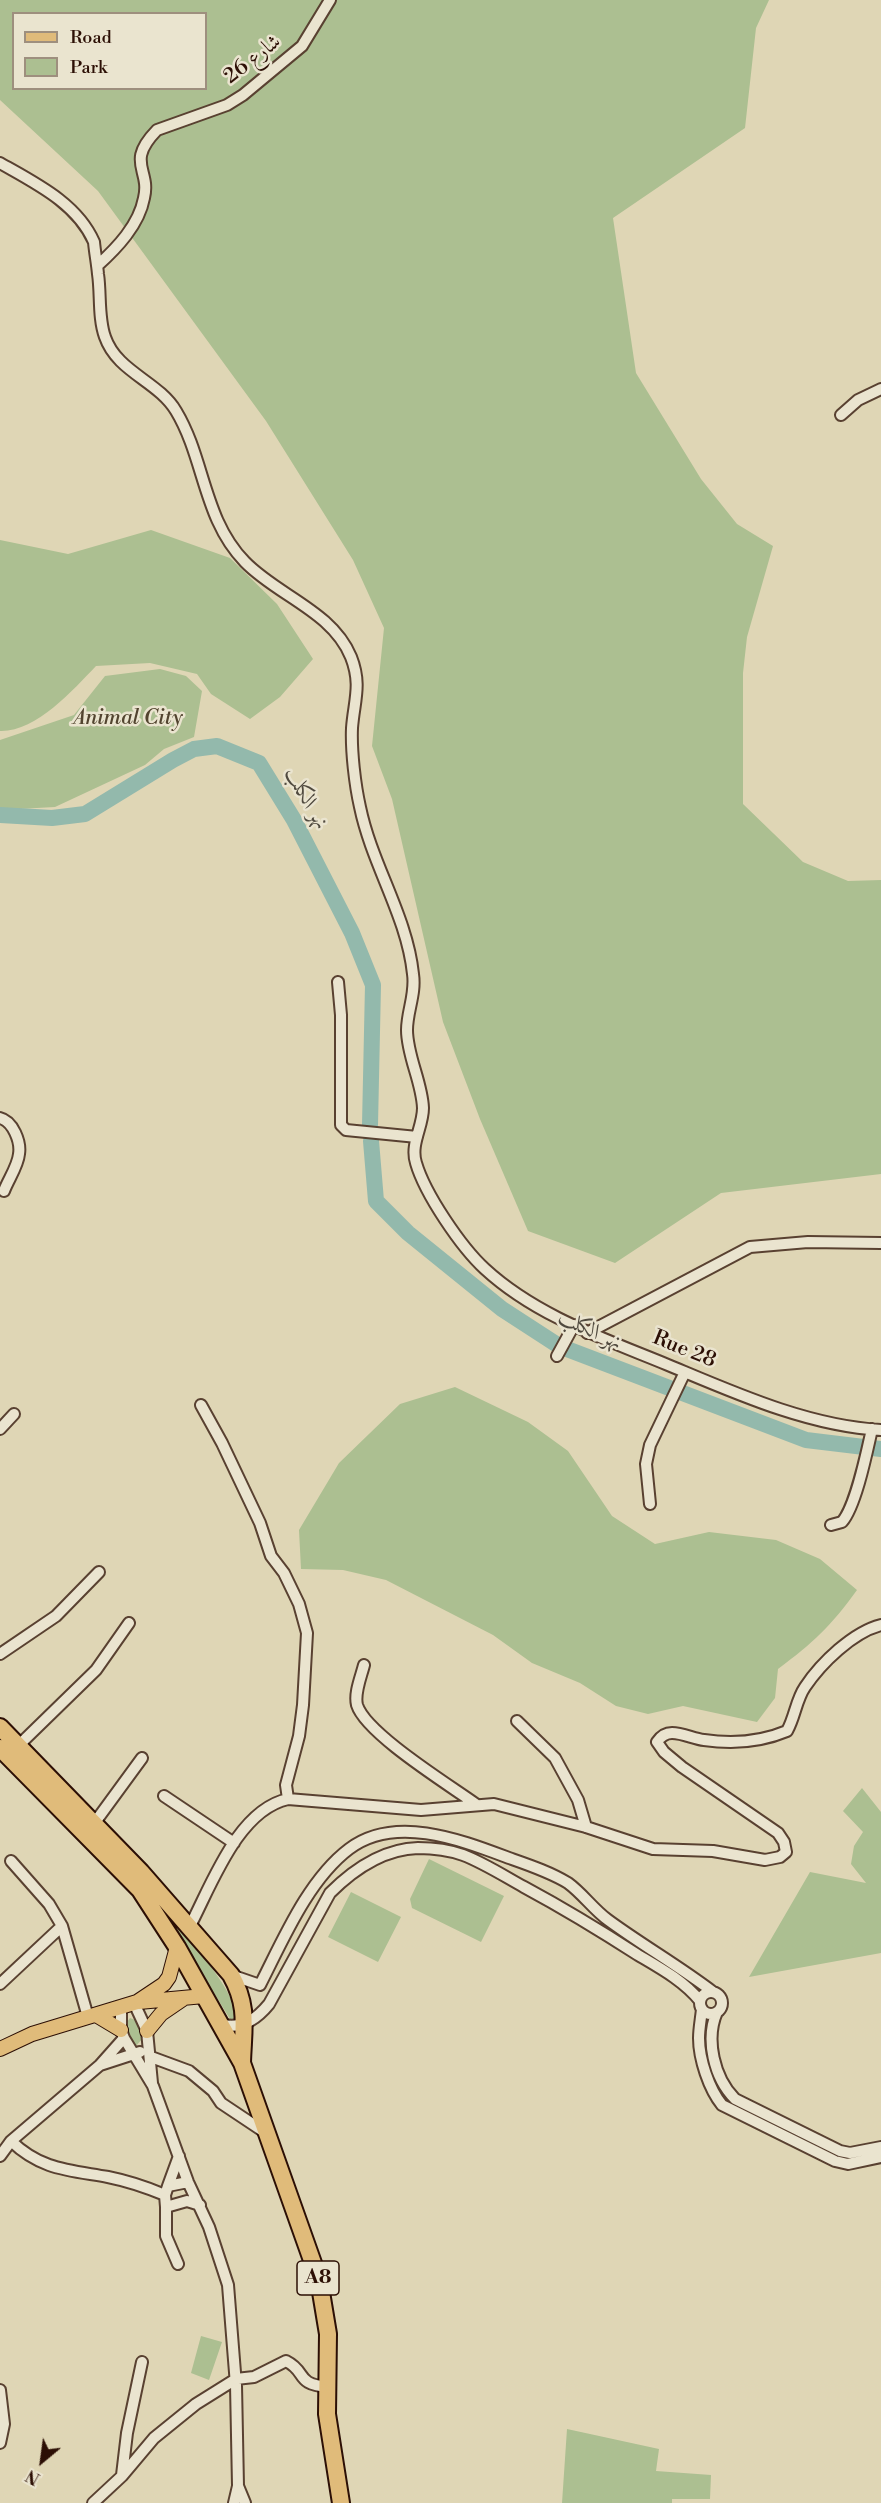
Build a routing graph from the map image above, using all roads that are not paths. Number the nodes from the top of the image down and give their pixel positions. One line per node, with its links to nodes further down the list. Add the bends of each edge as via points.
1 (330, 0): 3 (street, شارع 26, via 302,46 243,95 152,135 140,160 145,190 134,225)
2 (0, 163): 3 (street, Rue 28, via 75,213 94,242)
3 (97, 266): 8 (street, Rue 28, via 104,336 115,356 175,410 221,528 245,562 319,617 351,656 359,687 352,730 360,809 413,970 407,1034 423,1108)
4 (881, 389): 5 (street, via 858,400)
5 (841, 415)
6 (338, 981): 8 (street, via 341,1125 346,1130)
7 (0, 1118): 9 (street, via 14,1128 20,1154)
8 (417, 1137): 11 (street, Rue 28, via 414,1155 420,1174 462,1246 515,1292)
9 (4, 1191)
10 (881, 1243): 12 (street, via 808,1242 750,1247)
11 (573, 1327): 12 (street, Rue 28); 13 (street)
12 (587, 1333): 14 (street, Rue 28)
13 (557, 1356)
14 (685, 1372): 18 (street, Rue 28, via 792,1411); 19 (street, via 650,1444 646,1464)
15 (201, 1405): 32 (street, via 260,1523 271,1556 299,1605 307,1633 301,1726 286,1785)
16 (14, 1414): 17 (street)
17 (0, 1429)
18 (874, 1432): 20 (street, via 845,1520)
19 (650, 1504)
20 (831, 1525)
21 (99, 1572): 24 (street, via 56,1616)
22 (129, 1623): 28 (street, via 96,1670)
23 (881, 1625): 35 (street, via 866,1629 833,1653 805,1687 787,1731 762,1739 725,1742 671,1733 662,1735 657,1742 682,1767 778,1833 786,1847 780,1857 765,1860 713,1851 663,1851)
24 (0, 1654)
25 (364, 1665): 33 (street, via 357,1705 365,1719 404,1753)
26 (517, 1721): 35 (street, via 555,1758 578,1800)
27 (0, 1727): 28 (highway, A8)
28 (18, 1746): 34 (highway, A8)
29 (0, 1748): 42 (highway, A8, via 140,1890)
30 (142, 1758): 34 (street)
31 (164, 1797): 36 (street)
32 (288, 1799): 33 (street, via 421,1810); 36 (street, via 265,1809 244,1827)
33 (477, 1805): 35 (street, via 515,1808)
34 (93, 1825): 41 (highway, A8)
35 (586, 1827)
36 (234, 1843): 41 (street)
37 (357, 1844): 39 (street, via 366,1856); 45 (street, via 322,1875); 46 (street, via 393,1832 428,1834 459,1839 547,1872 568,1884 606,1919)
38 (11, 1861): 40 (street, via 49,1904)
39 (362, 1865): 50 (street, via 330,1893); 51 (street, via 416,1848 463,1855 579,1917 693,1991)
40 (62, 1926): 44 (street); 53 (street)
41 (190, 1926): 43 (highway, A8)
42 (177, 1947): 47 (highway, A8); 49 (main road, via 165,1984)
43 (231, 1976): 45 (street); 55 (highway, A8, via 241,1992)
44 (0, 1984)
45 (260, 1985): 50 (street, via 266,1990)
46 (712, 1992): 51 (street, via 704,1994); 52 (street, via 721,2000)
47 (204, 1996): 48 (main road); 54 (highway, A8)
48 (185, 1997): 49 (main road); 56 (main road, via 161,2014)
49 (131, 2004): 53 (main road); 56 (street); 57 (street)
50 (269, 2004): 55 (street, via 258,2018)
51 (701, 2005): 52 (street, via 709,2013); 69 (street, via 700,2049 714,2095 722,2105 835,2161 848,2164)
52 (717, 2012): 66 (street, via 710,2040 719,2075 735,2099 840,2151)
53 (92, 2016): 57 (main road); 58 (main road, via 32,2034)
54 (220, 2024): 55 (street); 61 (highway, A8)
55 (243, 2025): 61 (highway, A8)
56 (147, 2031): 59 (street)
57 (122, 2034): 60 (street); 62 (street)
58 (0, 2049)
59 (150, 2052): 60 (street); 63 (street); 64 (street, via 189,2071 221,2103)
60 (134, 2055): 62 (street); 63 (street)
61 (242, 2064): 64 (highway, A8)
62 (100, 2065): 65 (street)
63 (153, 2086): 68 (street)
64 (267, 2133): 76 (highway, A8, via 319,2280 328,2334)
65 (11, 2141): 67 (street); 71 (street, via 40,2163 139,2184)
66 (881, 2147)
67 (0, 2156)
68 (179, 2156): 70 (street); 71 (street)
69 (881, 2157)
70 (188, 2182): 71 (street); 72 (street)
71 (169, 2198): 72 (street); 73 (street, via 166,2236)
72 (200, 2205): 75 (street, via 228,2285)
73 (178, 2264)
74 (142, 2362): 79 (street)
75 (236, 2379): 76 (street, via 254,2377 286,2361 305,2382); 79 (street, via 196,2404 154,2438); 80 (street)
76 (328, 2387): 84 (highway, A8, via 327,2414)
77 (0, 2390): 78 (street, via 4,2424)
78 (0, 2443)
79 (122, 2476): 81 (street)
80 (238, 2486): 82 (street); 83 (street)
81 (93, 2503)
82 (234, 2503)
83 (245, 2503)
84 (341, 2503)

